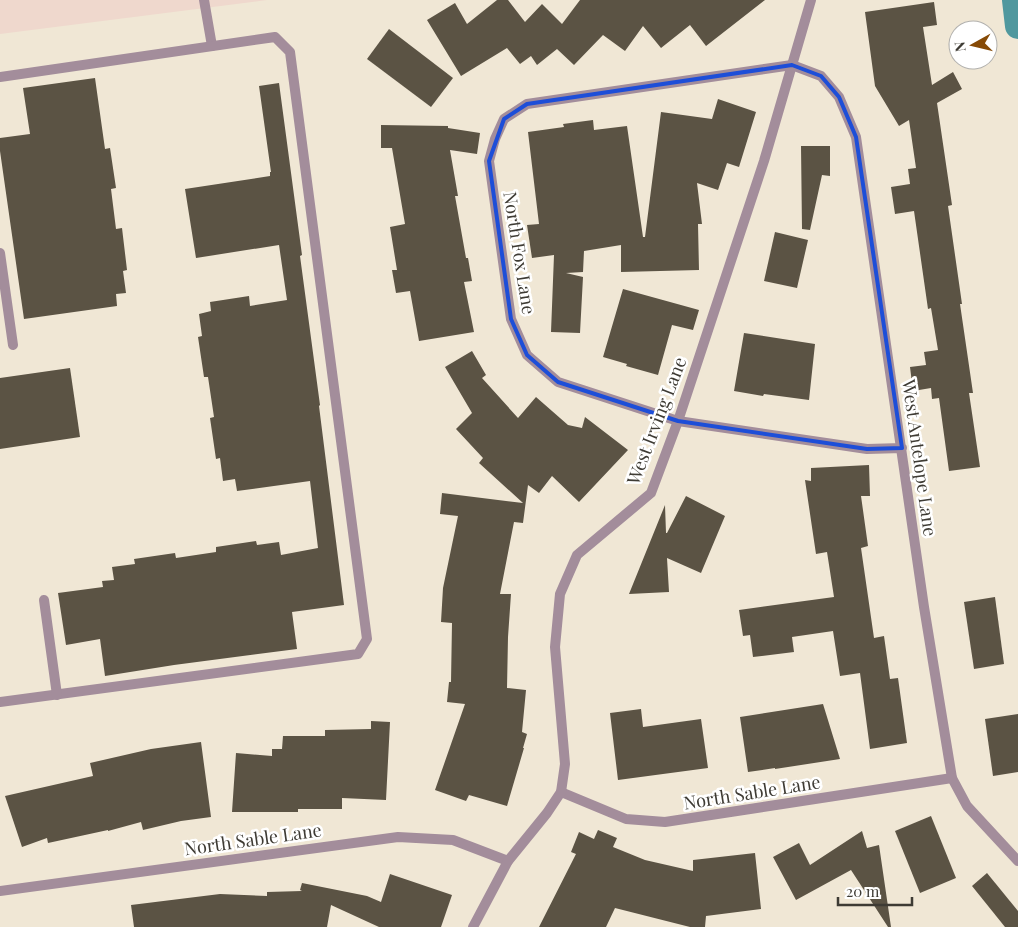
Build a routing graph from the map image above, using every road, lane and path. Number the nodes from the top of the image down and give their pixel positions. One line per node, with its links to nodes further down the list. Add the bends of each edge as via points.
1 (204, 0): 3 (street)
2 (812, 0): 4 (street, West Irving Lane)
3 (212, 46): 5 (street); 11 (street, via 275,37 290,52 367,639 358,654)
4 (792, 66): 8 (street, West Irving Lane); 8 (street, North Fox Lane, via 527,104 504,119 495,139 489,161 510,319 527,355 558,382); 9 (street, West Antelope Lane, via 821,76 839,98 856,137)
5 (0, 77)
6 (0, 253): 7 (street)
7 (13, 345)
8 (678, 421): 9 (street, North Fox Lane, via 867,449); 14 (street, West Irving Lane, via 651,494 577,556 560,594 555,647 565,764)
9 (902, 448): 13 (street, West Antelope Lane)
10 (44, 600): 11 (street)
11 (57, 694): 12 (street)
12 (0, 702)
13 (952, 778): 14 (street, North Sable Lane, via 665,822 626,819); 16 (street, West Antelope Lane, via 967,806)
14 (561, 792): 15 (street, West Irving Lane)
15 (508, 861): 17 (street, North Sable Lane, via 453,840 398,837); 18 (street, West Irving Lane)
16 (1018, 861)
17 (0, 891)
18 (473, 927)

